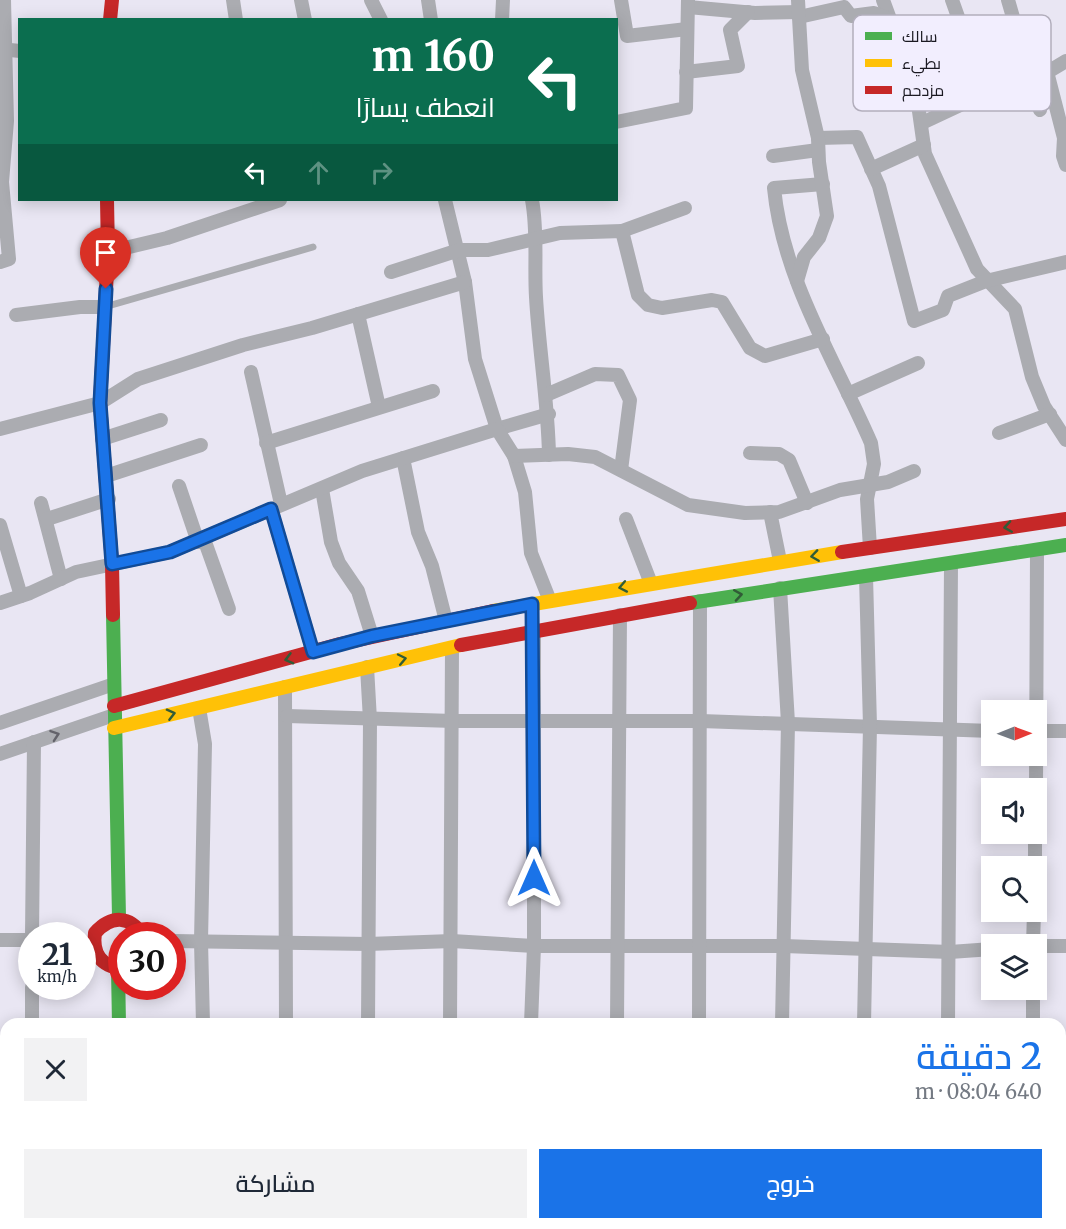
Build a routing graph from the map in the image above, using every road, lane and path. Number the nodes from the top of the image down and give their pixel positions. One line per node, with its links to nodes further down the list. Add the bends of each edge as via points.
1 (4, 0): 29 (street)
2 (112, 0): 21 (street)
3 (233, 0): 22 (street)
4 (301, 0): 23 (street)
5 (428, 0): 25 (street)
6 (503, 0): 26 (street)
7 (621, 0): 28 (street)
8 (883, 0): 17 (street)
9 (952, 0): 18 (street)
10 (1008, 0): 19 (street)
11 (376, 1): 24 (street)
12 (688, 3): 14 (street); 27 (street)
13 (799, 9): 14 (street); 20 (street, via 844,7); 40 (street, via 802,70)
14 (748, 12): 33 (street, via 730,30 738,66)
15 (859, 15): 16 (street)
16 (879, 15)
17 (889, 15)
18 (957, 15)
19 (1012, 15)
20 (853, 16)
21 (110, 18)
22 (236, 18)
23 (304, 18)
24 (380, 18)
25 (431, 18)
26 (502, 18)
27 (687, 29): 28 (street); 33 (street)
28 (622, 37)
29 (2, 50): 30 (street); 39 (street)
30 (18, 51)
31 (1066, 61): 32 (street)
32 (1051, 65)
33 (686, 72): 37 (street, via 686,108)
34 (1051, 86): 44 (street, via 1064,138)
35 (920, 111): 38 (street)
36 (947, 111): 38 (street)
37 (618, 122)
38 (922, 123): 41 (street)
39 (8, 125): 42 (street)
40 (818, 144): 43 (street); 45 (street, via 857,137); 46 (street)
41 (924, 145): 45 (street); 61 (street, via 977,269)
42 (2, 151): 57 (street, via 9,259)
43 (773, 156)
44 (1066, 165)
45 (871, 169): 61 (street, via 900,260 914,321 943,310 948,296)
46 (824, 184): 60 (street, via 827,216 819,238 804,257); 60 (street, via 774,188 777,219)
47 (107, 201): 56 (street)
48 (277, 201): 56 (street, via 167,238)
49 (445, 201): 55 (street)
50 (532, 201): 53 (street)
51 (685, 208): 52 (street)
52 (622, 231): 53 (street, via 580,231); 66 (street, via 638,295 648,305 662,308 722,302 750,348 765,356)
53 (537, 239): 55 (street, via 488,250); 71 (street, via 536,293)
54 (313, 247): 63 (lane)
55 (459, 250): 59 (street); 62 (street)
56 (108, 252): 63 (street)
57 (0, 261)
58 (1066, 262): 61 (street)
59 (391, 272)
60 (797, 281): 66 (street)
61 (986, 281): 75 (street, via 1015,309 1032,377)
62 (465, 282): 64 (street); 78 (street, via 475,359)
63 (105, 307): 65 (street); 72 (street)
64 (358, 314): 72 (street, via 138,379); 73 (street)
65 (16, 315)
66 (823, 339): 70 (street)
67 (918, 363): 70 (street)
68 (251, 372): 82 (street)
69 (433, 392): 73 (street)
70 (848, 394): 92 (street, via 871,443 874,464)
71 (546, 395): 74 (street); 88 (street, via 595,374 618,375 630,400)
72 (100, 403): 77 (street); 80 (street)
73 (380, 407): 82 (street)
74 (549, 414): 78 (street); 85 (street)
75 (1050, 414): 79 (street); 81 (street)
76 (161, 420): 80 (street)
77 (0, 429)
78 (497, 429): 86 (street); 87 (street)
79 (999, 433)
80 (102, 439): 90 (street)
81 (1066, 440)
82 (266, 442): 97 (street)
83 (201, 445): 90 (street)
84 (750, 453): 96 (street, via 779,454 789,459)
85 (549, 455): 86 (street); 88 (street, via 595,457)
86 (514, 456): 115 (street, via 525,492 531,553)
87 (403, 458): 93 (street); 121 (street, via 418,532 432,566)
88 (621, 470): 98 (street, via 688,505 715,511)
89 (914, 471): 92 (street, via 888,483)
90 (106, 476): 94 (street)
91 (179, 486): 103 (street)
92 (869, 486): 96 (street, via 840,490); 105 (street)
93 (322, 489): 97 (street); 123 (street, via 331,542 358,591)
94 (109, 499): 99 (street); 108 (street)
95 (41, 503): 99 (street)
96 (807, 503): 98 (street)
97 (276, 507): 103 (street); 125 (street)
98 (770, 512): 107 (street)
99 (46, 519): 111 (street)
100 (626, 519): 112 (street)
101 (1066, 519): 105 (street, one-way to 105)
102 (1, 533): 114 (street)
103 (201, 540): 108 (street, via 170,552); 119 (street)
104 (1066, 545): 106 (street)
105 (870, 548): 107 (street, one-way to 107)
106 (1037, 550): 109 (street); 129 (street)
107 (780, 561): 112 (street)
108 (112, 564): 111 (street); 127 (street)
109 (951, 564): 110 (street); 143 (street)
110 (866, 576): 113 (street); 140 (street)
111 (61, 579): 114 (street)
112 (650, 581): 115 (street, one-way to 115)
113 (780, 588): 116 (street, one-way to 113); 139 (street)
114 (21, 596): 117 (street)
115 (550, 601): 118 (street)
116 (700, 601): 120 (street); 137 (street)
117 (0, 603)
118 (532, 604): 121 (street); 122 (street)
119 (229, 609)
120 (620, 615): 122 (street); 136 (street)
121 (446, 621): 123 (street)
122 (534, 631): 124 (street); 134 (street)
123 (372, 636): 125 (street)
124 (452, 648): 126 (street, one-way to 124); 135 (street)
125 (313, 652): 131 (street, one-way to 131)
126 (367, 667): 128 (street); 133 (street)
127 (114, 684): 131 (street); 138 (street)
128 (285, 687): 130 (street); 132 (street)
129 (1037, 700)
130 (199, 708): 131 (street, one-way to 130); 154 (street, via 205,744)
131 (114, 716): 145 (street, one-way to 131); 147 (street)
132 (287, 716): 133 (street); 156 (street)
133 (370, 720): 135 (street); 157 (street)
134 (534, 720): 135 (street); 136 (street); 159 (street)
135 (454, 721): 155 (street)
136 (617, 721): 137 (street); 160 (street)
137 (701, 721): 139 (street); 161 (street)
138 (0, 723)
139 (788, 723): 140 (street); 162 (street)
140 (870, 726): 143 (street); 164 (street)
141 (981, 730): 143 (street)
142 (1047, 730): 144 (street)
143 (950, 731): 166 (street)
144 (1066, 731)
145 (34, 742): 146 (street); 148 (street)
146 (0, 754)
147 (119, 917): 149 (street); 150 (street, via 101,924)
148 (32, 922)
149 (130, 922)
150 (96, 931)
151 (18, 939): 152 (street)
152 (0, 940)
153 (186, 941): 154 (street)
154 (201, 941): 156 (street); 174 (street)
155 (452, 942): 157 (street); 159 (street); 177 (street)
156 (286, 943): 157 (street); 175 (street)
157 (368, 944): 176 (street)
158 (1047, 945): 163 (street)
159 (534, 946): 160 (street); 178 (street)
160 (619, 946): 161 (street); 179 (street)
161 (701, 946): 162 (street); 180 (street)
162 (784, 946): 164 (street); 181 (street)
163 (1066, 946)
164 (865, 950): 166 (street); 182 (street)
165 (981, 950): 166 (street)
166 (950, 952): 183 (street)
167 (96, 955): 168 (street)
168 (108, 964)
169 (32, 1000): 172 (street)
170 (119, 1000): 173 (street)
171 (1033, 1000): 184 (street)
172 (32, 1018)
173 (119, 1018)
174 (203, 1018)
175 (286, 1018)
176 (368, 1018)
177 (450, 1018)
178 (531, 1018)
179 (617, 1018)
180 (699, 1018)
181 (782, 1018)
182 (864, 1018)
183 (948, 1018)
184 (1033, 1018)

